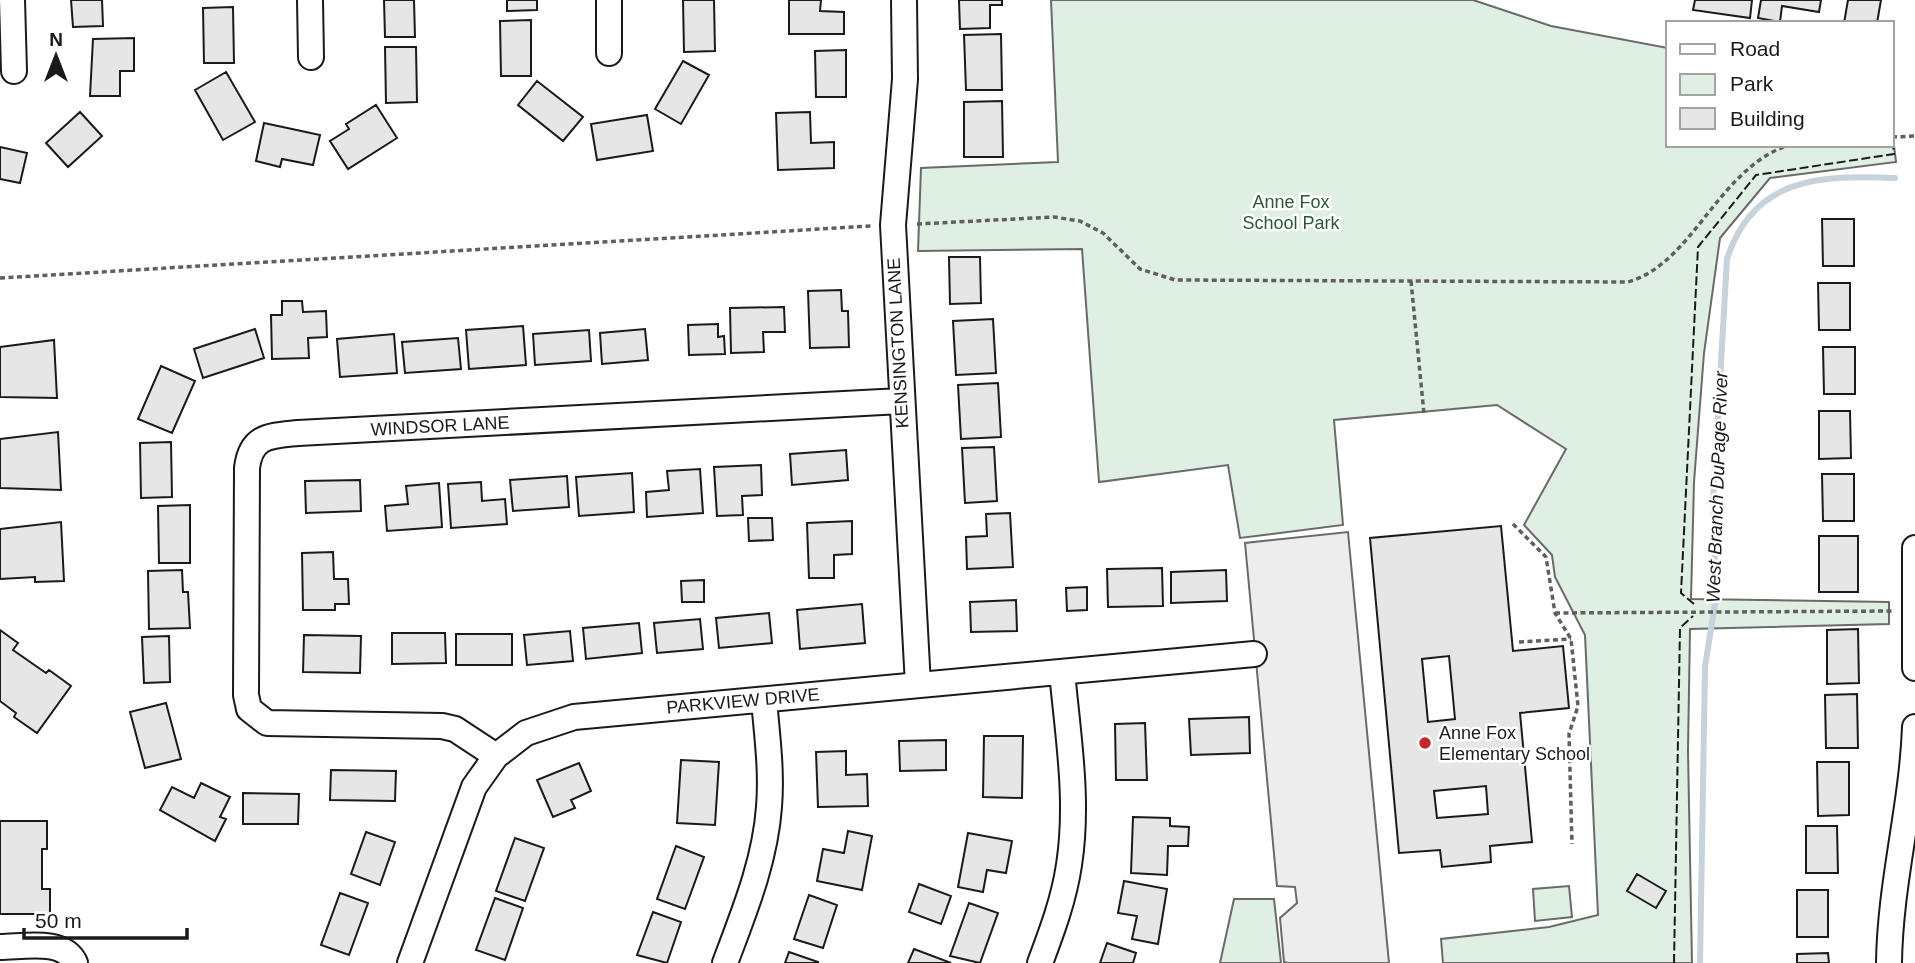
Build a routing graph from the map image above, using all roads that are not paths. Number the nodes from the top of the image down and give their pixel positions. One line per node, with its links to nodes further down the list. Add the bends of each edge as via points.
1 (12, 0): 7 (street)
2 (310, 0): 6 (street)
3 (609, 0): 5 (street)
4 (904, 0): 8 (street, KENSINGTON LANE, via 905,79 893,225)
5 (609, 53)
6 (311, 57)
7 (14, 71)
8 (901, 401): 13 (street, KENSINGTON LANE); 16 (street, WINDSOR LANE, via 298,433 262,439 251,450 247,468 246,695 253,715 267,723 442,726 455,729)
9 (1915, 548): 11 (street)
10 (1254, 654): 12 (street, PARKVIEW DRIVE)
11 (1915, 668)
12 (1062, 672): 13 (street, PARKVIEW DRIVE); 21 (street, via 1073,834 1064,895)
13 (918, 685): 14 (street, PARKVIEW DRIVE)
14 (764, 700): 16 (street, PARKVIEW DRIVE, via 574,716 533,729); 20 (street, via 770,775 766,830 754,882)
15 (1915, 727): 22 (street)
16 (496, 756): 19 (street, PARKVIEW DRIVE, via 474,788)
17 (0, 947): 18 (street, via 62,948)
18 (75, 963)
19 (410, 963)
20 (725, 963)
21 (1040, 963)
22 (1889, 963)

